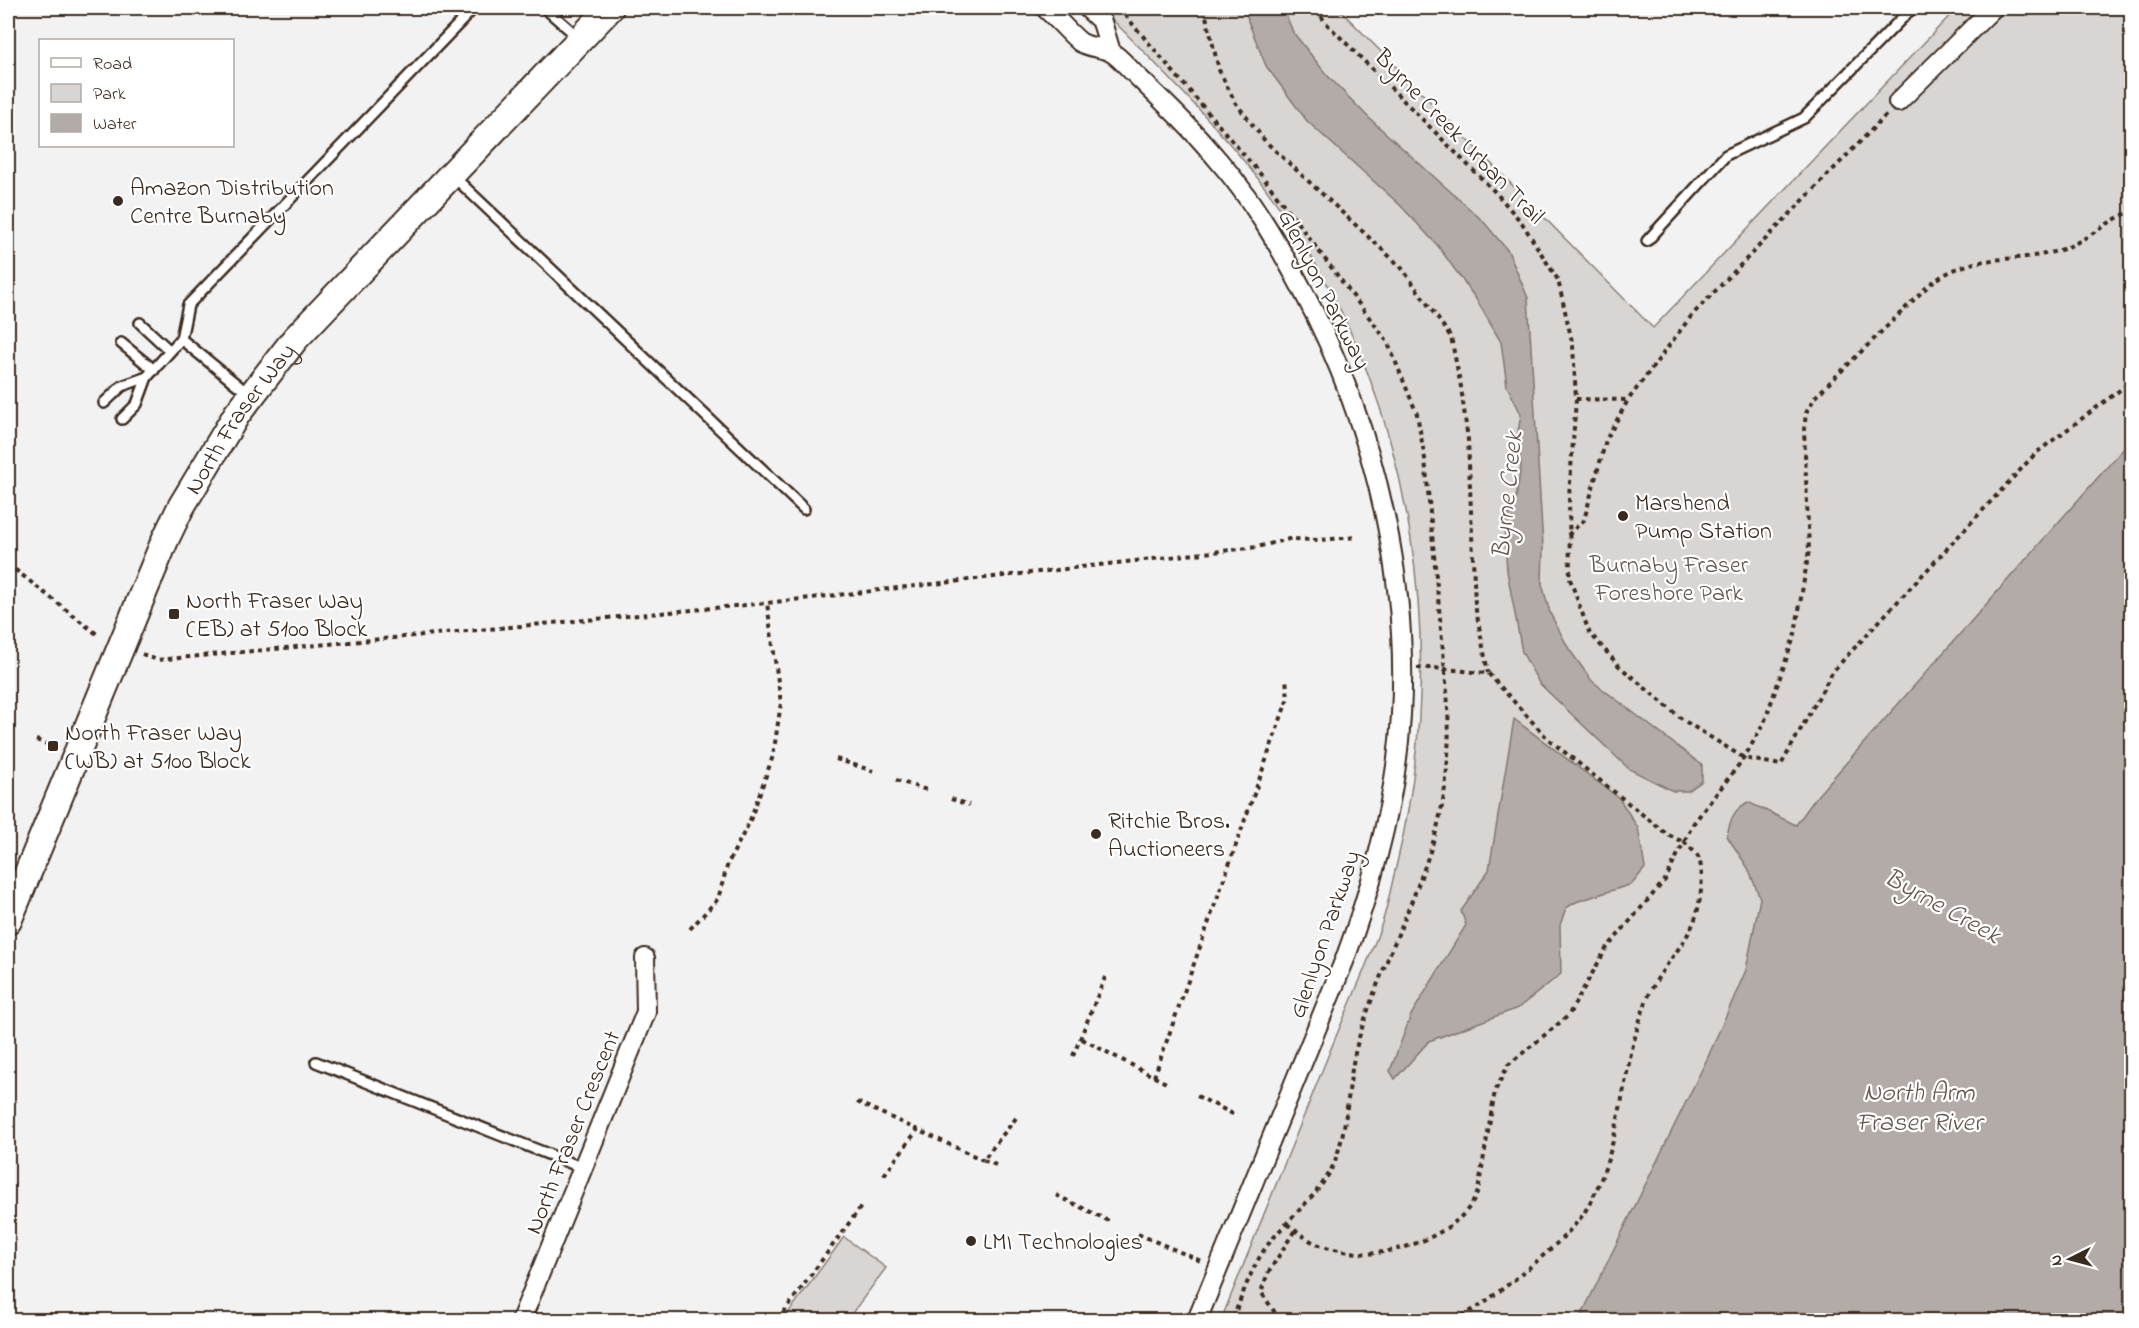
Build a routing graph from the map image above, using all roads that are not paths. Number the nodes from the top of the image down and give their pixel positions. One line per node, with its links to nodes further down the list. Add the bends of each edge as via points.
1 (474, 8): 14 (lane, via 188,305)
2 (545, 8): 8 (lane)
3 (610, 8): 8 (street, North Fraser Way)
4 (1045, 8): 9 (street, Glenlyon Parkway, via 1082,43)
5 (1087, 8): 9 (street, via 1102,22)
6 (1912, 8): 12 (lane, via 1804,118 1726,155)
7 (1993, 8): 10 (street)
8 (580, 39): 11 (street, North Fraser Way)
9 (1110, 52): 27 (street, Glenlyon Parkway, via 1183,120 1249,199 1277,242 1326,334 1349,386 1375,470 1398,603 1401,712 1397,760 1367,899)
10 (1898, 102)
11 (451, 175): 18 (street, North Fraser Way, via 295,339); 21 (lane)
12 (1647, 241)
13 (140, 323): 16 (lane)
14 (181, 339): 16 (lane); 18 (lane)
15 (122, 343): 17 (lane)
16 (169, 350): 17 (lane)
17 (150, 373): 19 (lane, via 122,386); 20 (lane, via 137,404)
18 (250, 396): 22 (street, North Fraser Way, via 208,461 165,540)
19 (104, 403)
20 (122, 419)
21 (804, 509)
22 (8, 921)
23 (645, 958): 25 (street, North Fraser Crescent, via 646,1012)
24 (316, 1062): 25 (lane)
25 (583, 1168): 26 (street, North Fraser Crescent)
26 (521, 1320)
27 (1197, 1320)

